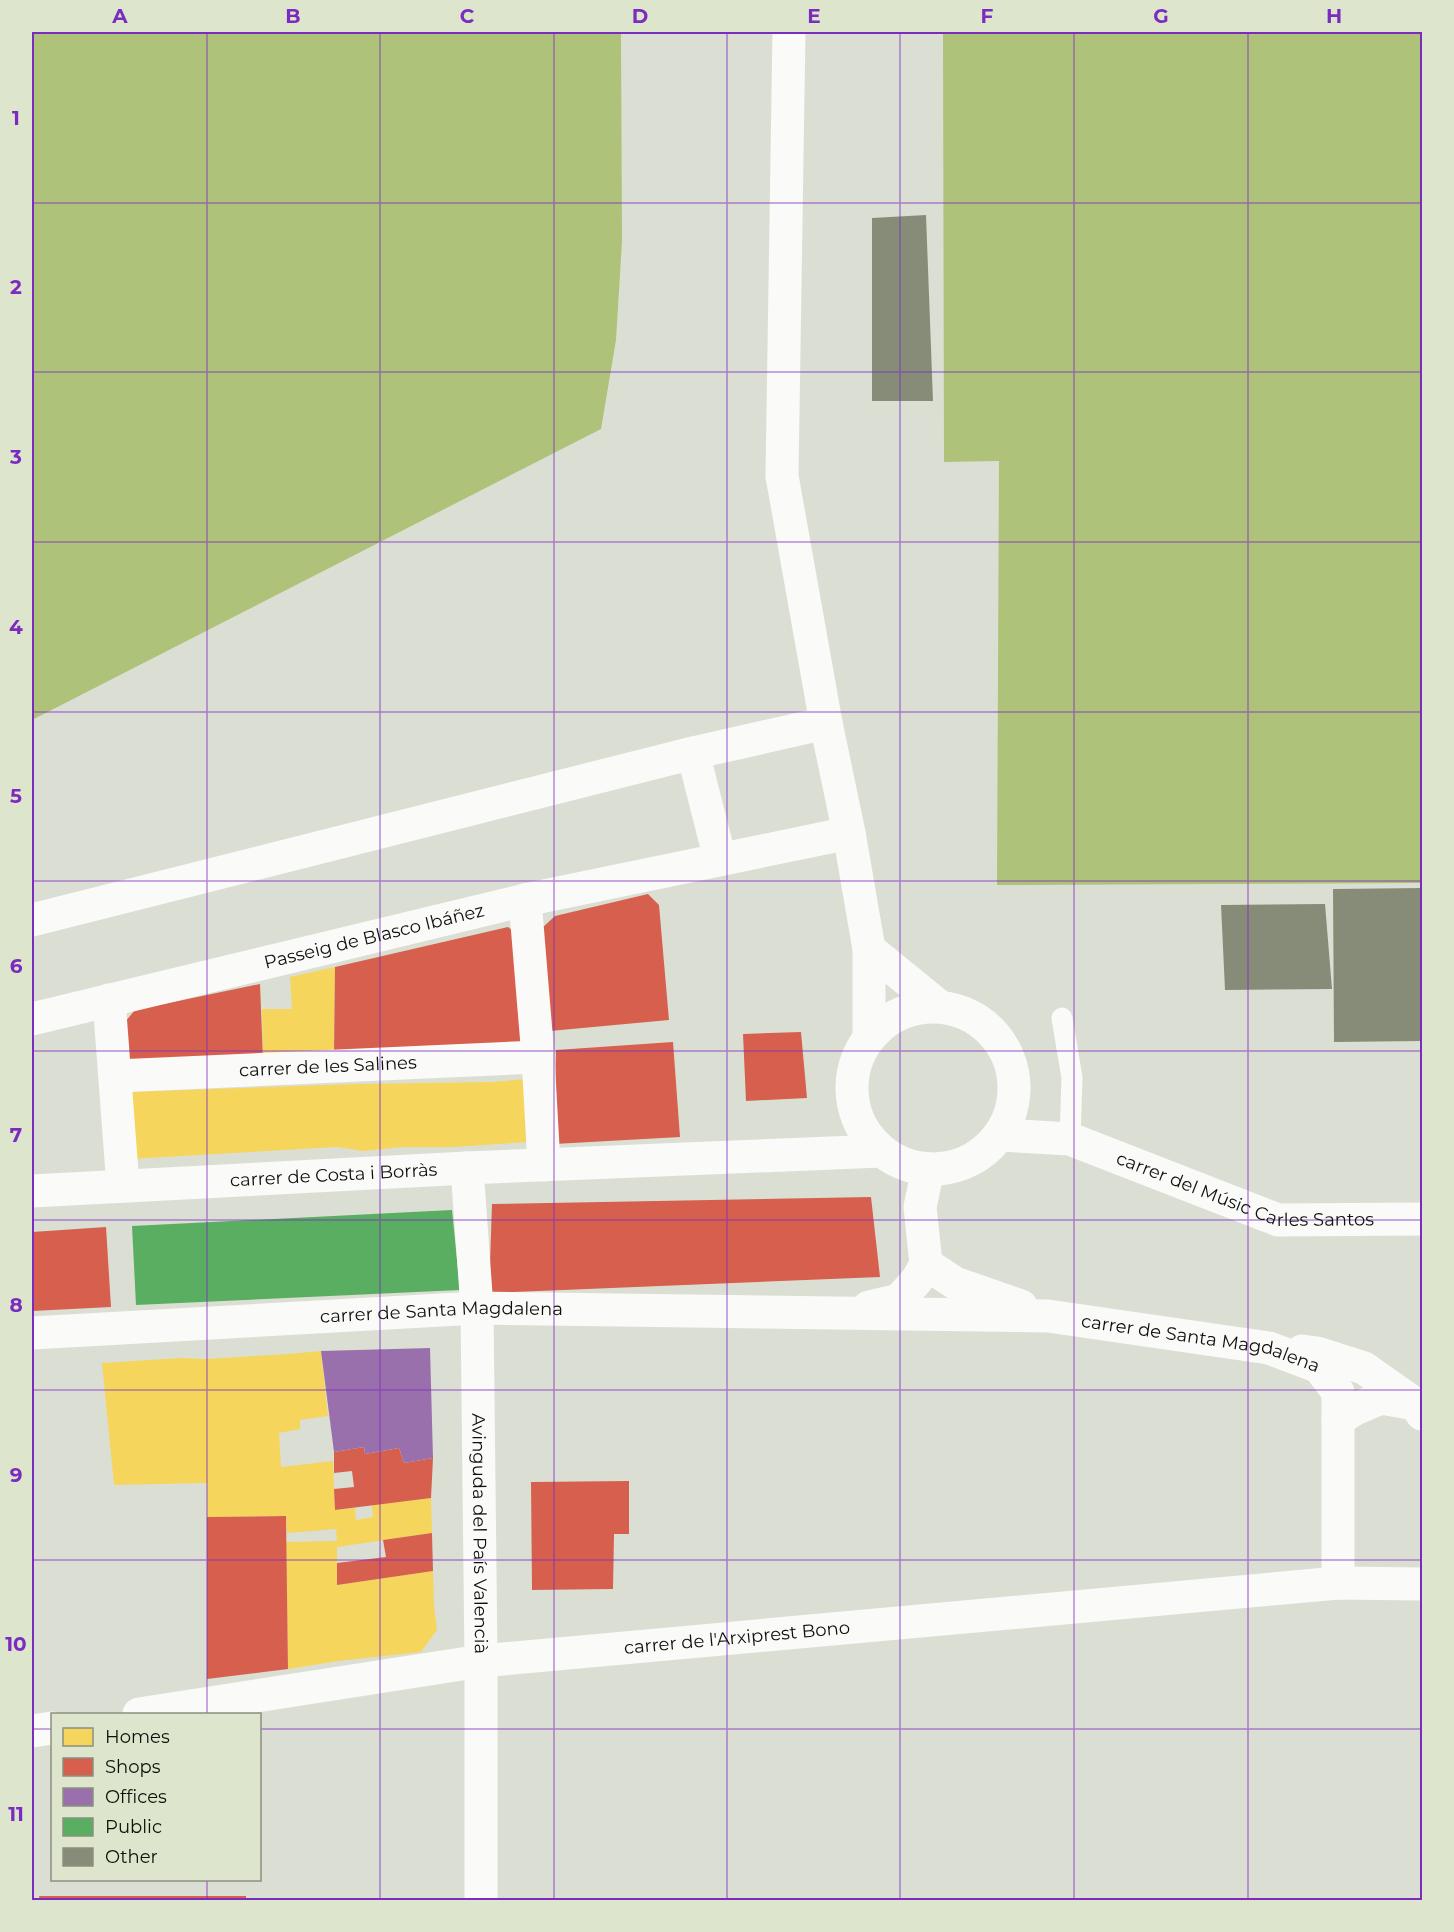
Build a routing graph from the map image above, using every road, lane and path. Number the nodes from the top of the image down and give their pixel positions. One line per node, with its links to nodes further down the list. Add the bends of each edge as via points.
1 (789, 32): 2 (street, via 782,476)
2 (826, 723): 3 (street); 4 (street)
3 (693, 753): 5 (street); 7 (street)
4 (849, 833): 5 (street, Passeig de Blasco Ibáñez); 8 (street)
5 (720, 859): 6 (street, Passeig de Blasco Ibáñez)
6 (526, 911): 9 (street, Passeig de Blasco Ibáñez); 14 (street)
7 (32, 920)
8 (869, 949): 10 (street); 13 (street)
9 (109, 1000): 12 (street, Passeig de Blasco Ibáñez); 15 (street)
10 (939, 1006): 13 (street, via 897,1014); 16 (street, via 961,1010 990,1028 1006,1052)
11 (1062, 1018): 18 (lane, via 1072,1077)
12 (32, 1019)
13 (869, 1035): 19 (street, via 855,1061 850,1089 856,1117)
14 (538, 1057): 15 (street, carrer de les Salines); 20 (street)
15 (116, 1076): 23 (street)
16 (1016, 1094): 17 (street); 18 (street, carrer del Músic Carles Santos)
17 (1001, 1135): 18 (street, carrer del Músic Carles Santos); 22 (street, via 981,1155 956,1167)
18 (1070, 1139): 25 (street, carrer del Músic Carles Santos, via 1278,1220)
19 (881, 1150): 20 (street, carrer de Costa i Borràs); 22 (street, via 908,1167)
20 (544, 1165): 21 (street, carrer de Costa i Borràs)
21 (467, 1168): 23 (street, carrer de Costa i Borràs); 27 (street, Avinguda del País Valencià)
22 (928, 1169): 26 (street, via 920,1207)
23 (123, 1186): 24 (street, carrer de Costa i Borràs)
24 (32, 1191)
25 (1422, 1219)
26 (926, 1264): 28 (street, carrer de Santa Magdalena, via 899,1300); 29 (street, carrer de Santa Magdalena, via 954,1283)
27 (477, 1308): 28 (street, carrer de Santa Magdalena); 30 (street, carrer de Santa Magdalena); 36 (street, Avinguda del País Valencià)
28 (850, 1312): 29 (street, carrer de Santa Magdalena)
29 (1048, 1316): 31 (street, carrer de Santa Magdalena)
30 (32, 1332)
31 (1269, 1348): 32 (street, carrer de Santa Magdalena, via 1319,1367); 33 (street, via 1317,1353 1364,1368)
32 (1338, 1406): 33 (street, via 1355,1409 1381,1398); 34 (street)
33 (1419, 1409)
34 (1338, 1583): 35 (street, carrer de l'Arxiprest Bono); 36 (street, carrer de l'Arxiprest Bono)
35 (1422, 1584)
36 (481, 1661): 37 (street, carrer de l'Arxiprest Bono); 40 (street, Avinguda del País Valencià)
37 (145, 1713)
38 (51, 1728): 39 (street)
39 (32, 1731)
40 (481, 1900)

